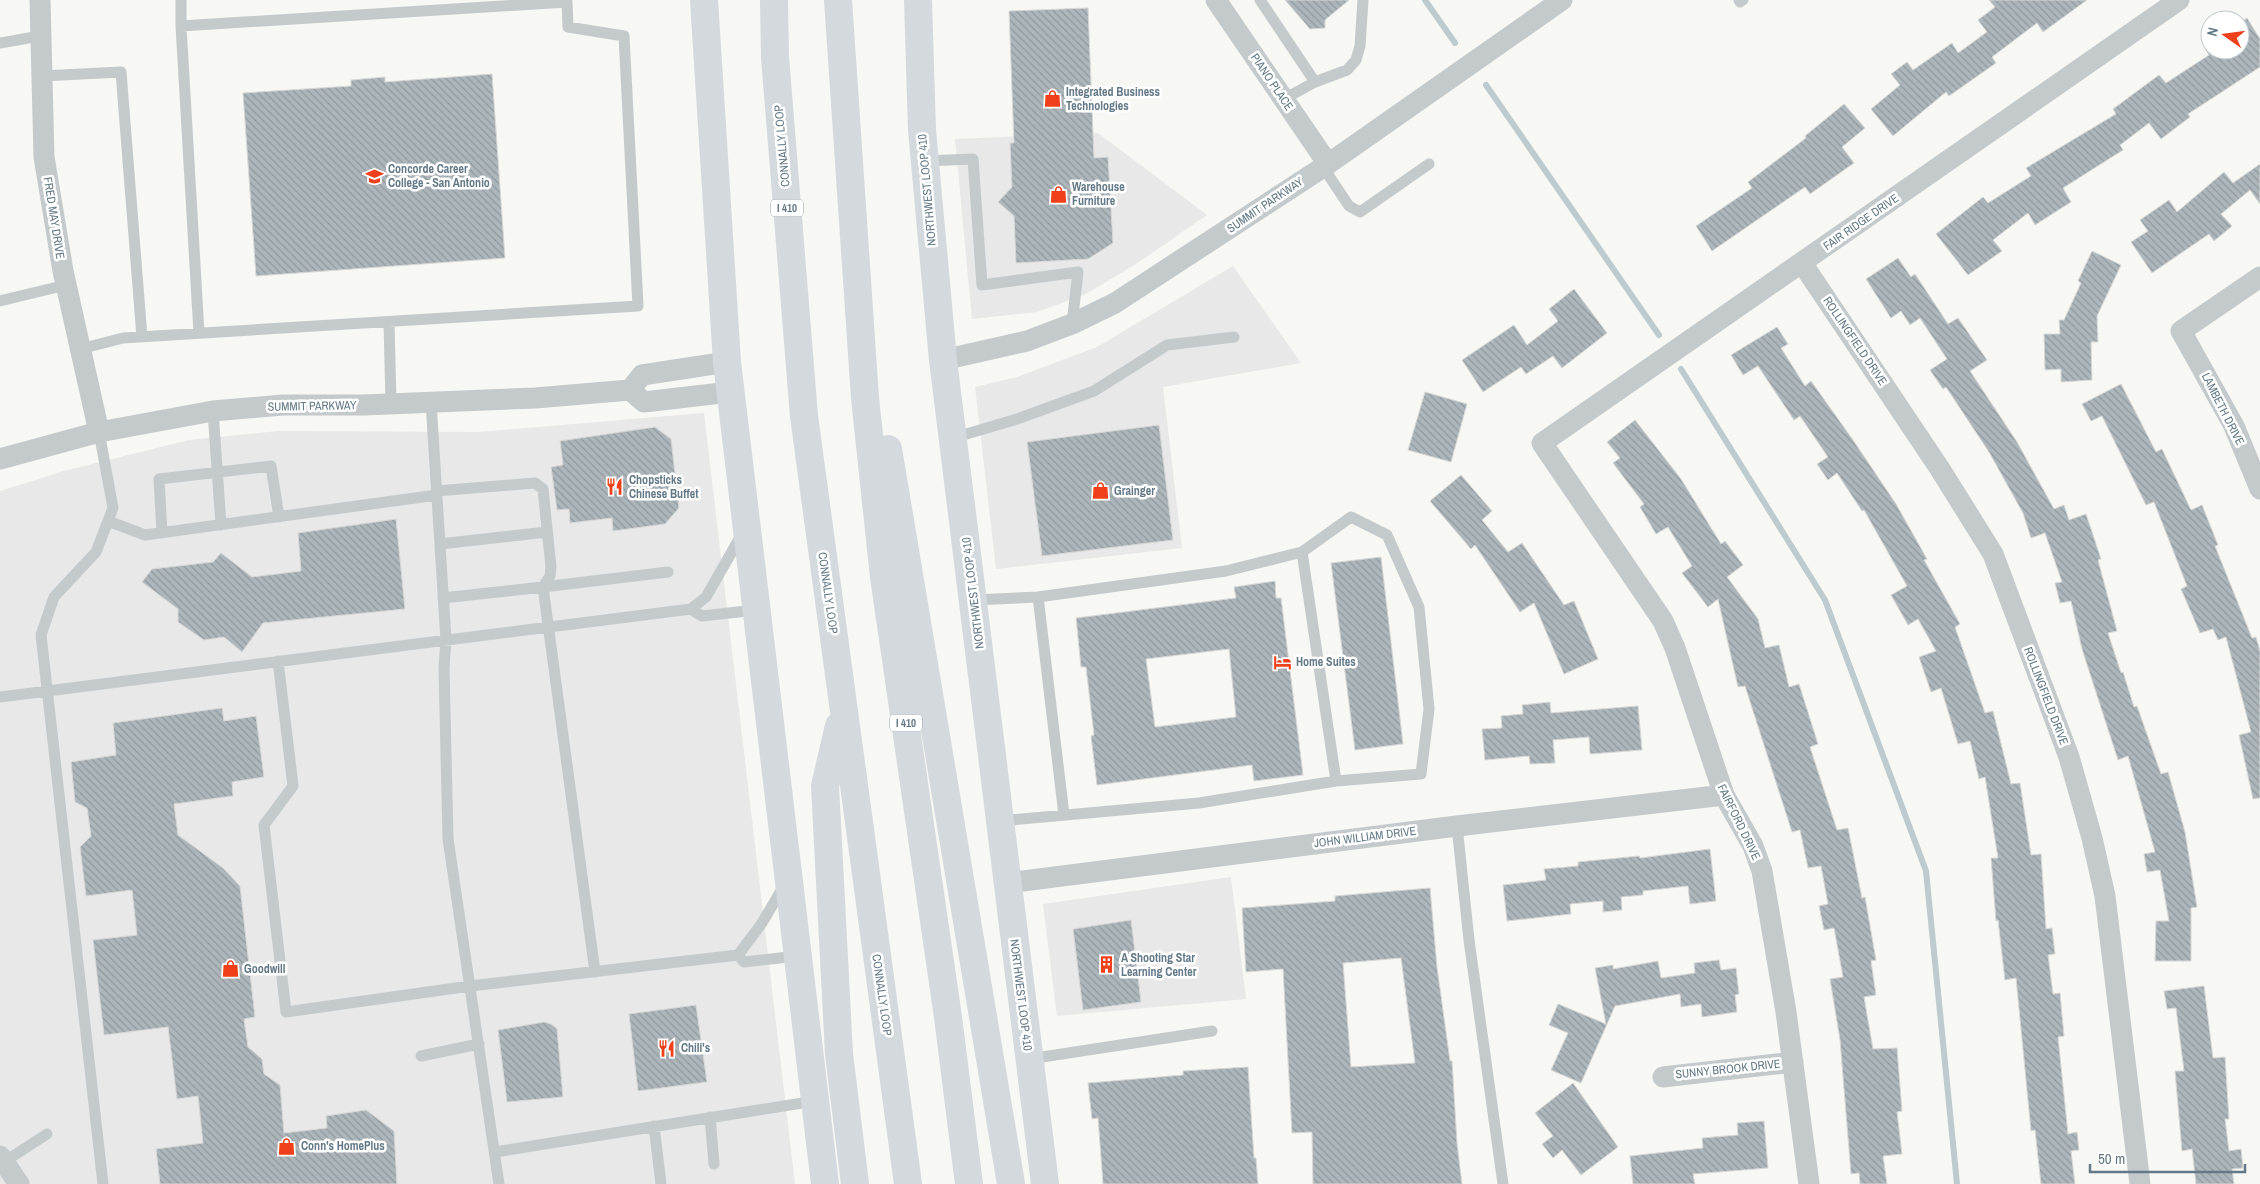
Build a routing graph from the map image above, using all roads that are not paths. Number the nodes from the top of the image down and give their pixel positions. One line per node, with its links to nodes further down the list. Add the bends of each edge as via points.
1 (40, 0): 14 (street, FRED MAY DRIVE)
2 (181, 0): 13 (lane)
3 (704, 0): 34 (main road)
4 (774, 0): 67 (main road, CONNALLY LOOP / I 410, via 775,57 804,416)
5 (838, 0): 22 (main road, I 410)
6 (918, 0): 19 (main road, NORTHWEST LOOP 410)
7 (1216, 0): 18 (street, PIANO PLACE)
8 (1260, 0): 17 (lane)
9 (1363, 0): 17 (lane, via 1356,60 1347,70)
10 (1562, 0): 21 (street, SUMMIT PARKWAY)
11 (2179, 0): 23 (street, FAIR RIDGE DRIVE)
12 (570, 1): 13 (lane); 27 (lane, via 568,27 624,36 638,306)
13 (181, 26): 29 (lane)
14 (40, 36): 15 (lane); 16 (street, FRED MAY DRIVE)
15 (0, 43)
16 (42, 76): 25 (street, FRED MAY DRIVE, via 44,158); 30 (lane, via 121,72)
17 (1315, 82): 18 (lane)
18 (1284, 99): 21 (street, PIANO PLACE)
19 (924, 161): 28 (lane, via 973,159 982,285 1078,272); 33 (main road, NORTHWEST LOOP 410)
20 (1429, 164): 21 (lane, via 1360,212 1349,206)
21 (1326, 165): 28 (street, SUMMIT PARKWAY, via 1157,278)
22 (856, 260): 99 (main road, I 410, via 865,398 884,576); 100 (main road)
23 (1802, 263): 42 (street, FAIR RIDGE DRIVE); 104 (street, ROLLINGFIELD DRIVE, via 1993,554 2069,757 2105,896)
24 (2260, 277): 45 (street, LAMBETH DRIVE, via 2181,331 2234,426)
25 (66, 285): 26 (lane); 32 (street, FRED MAY DRIVE)
26 (0, 301)
27 (389, 322): 29 (lane); 38 (lane)
28 (1072, 324): 33 (street, SUMMIT PARKWAY, via 1026,341)
29 (199, 333): 30 (lane)
30 (142, 337): 32 (lane, via 123,338)
31 (1234, 337): 41 (lane, via 1167,345 1094,391)
32 (80, 349): 40 (street, FRED MAY DRIVE)
33 (943, 360): 41 (main road, NORTHWEST LOOP 410)
34 (727, 362): 35 (street, via 642,375); 36 (main road)
35 (630, 390): 36 (street, via 644,402); 37 (street, SUMMIT PARKWAY)
36 (730, 392): 50 (main road)
37 (431, 402): 38 (street, SUMMIT PARKWAY); 46 (lane)
38 (391, 404): 39 (street, SUMMIT PARKWAY, via 282,405)
39 (212, 411): 40 (street, SUMMIT PARKWAY); 44 (lane)
40 (99, 432): 43 (street, SUMMIT PARKWAY); 48 (lane, via 113,508)
41 (953, 438): 59 (main road, NORTHWEST LOOP 410)
42 (1542, 443): 69 (street, FAIRFORD DRIVE, via 1662,621 1675,648)
43 (0, 459)
44 (217, 472): 47 (lane, via 271,466); 49 (lane); 52 (lane, via 159,480)
45 (2260, 489)
46 (437, 493): 47 (lane); 51 (lane, via 535,483 543,489); 53 (lane)
47 (279, 517): 49 (lane)
48 (108, 522): 52 (lane, via 145,534); 65 (lane, via 96,552 54,597 41,635)
49 (221, 525): 52 (lane)
50 (746, 527): 60 (lane, via 706,597); 61 (main road)
51 (547, 532): 53 (lane); 56 (lane, via 551,567)
52 (162, 533)
53 (440, 544): 58 (lane)
54 (1302, 552): 57 (lane, via 1226,571); 68 (lane); 68 (lane, via 1351,517 1387,535 1420,607 1429,709 1421,774)
55 (668, 572): 56 (lane)
56 (543, 587): 58 (lane); 62 (lane)
57 (1038, 597): 59 (lane); 70 (lane)
58 (443, 598): 63 (lane)
59 (974, 600): 71 (main road, NORTHWEST LOOP 410)
60 (691, 609): 61 (lane, via 702,616); 62 (lane)
61 (756, 610): 73 (main road)
62 (548, 627): 63 (lane); 77 (lane)
63 (446, 640): 64 (lane); 78 (lane, via 448,839)
64 (278, 661): 65 (lane); 78 (lane, via 292,786 264,825 286,1012)
65 (48, 690): 66 (lane); 93 (lane)
66 (0, 697)
67 (843, 708): 97 (main road, via 825,786 839,1054); 98 (main road, CONNALLY LOOP / I 410)
68 (1336, 781): 70 (lane, via 1199,802)
69 (1724, 795): 72 (street, JOHN WILLIAM DRIVE); 83 (street, FAIRFORD DRIVE, via 1753,846 1762,871)
70 (1064, 815): 71 (lane)
71 (1000, 821): 74 (main road, NORTHWEST LOOP 410)
72 (1457, 826): 74 (street, JOHN WILLIAM DRIVE); 102 (lane, via 1469,940)
73 (788, 878): 75 (lane); 76 (main road)
74 (1007, 883): 82 (main road, NORTHWEST LOOP 410)
75 (738, 955): 76 (lane, via 744,962); 77 (lane)
76 (797, 956): 85 (main road)
77 (595, 972): 78 (lane)
78 (470, 986): 80 (lane)
79 (1212, 1031): 82 (lane)
80 (479, 1044): 81 (lane); 89 (lane)
81 (421, 1056)
82 (1029, 1059): 101 (main road, NORTHWEST LOOP 410)
83 (1793, 1062): 84 (street, SUNNY BROOK DRIVE); 103 (street, FAIRFORD DRIVE)
84 (1664, 1077)
85 (815, 1100): 86 (lane); 96 (main road)
86 (710, 1117): 87 (lane); 91 (lane)
87 (654, 1126): 89 (lane); 95 (lane)
88 (47, 1134): 90 (lane)
89 (495, 1152): 94 (lane)
90 (2, 1159): 92 (street)
91 (714, 1164)
92 (20, 1184)
93 (103, 1184)
94 (500, 1184)
95 (661, 1184)
96 (825, 1184)
97 (855, 1184)
98 (908, 1184)
99 (969, 1184)
100 (1010, 1184)
101 (1045, 1184)
102 (1504, 1184)
103 (1809, 1184)
104 (2140, 1184)

